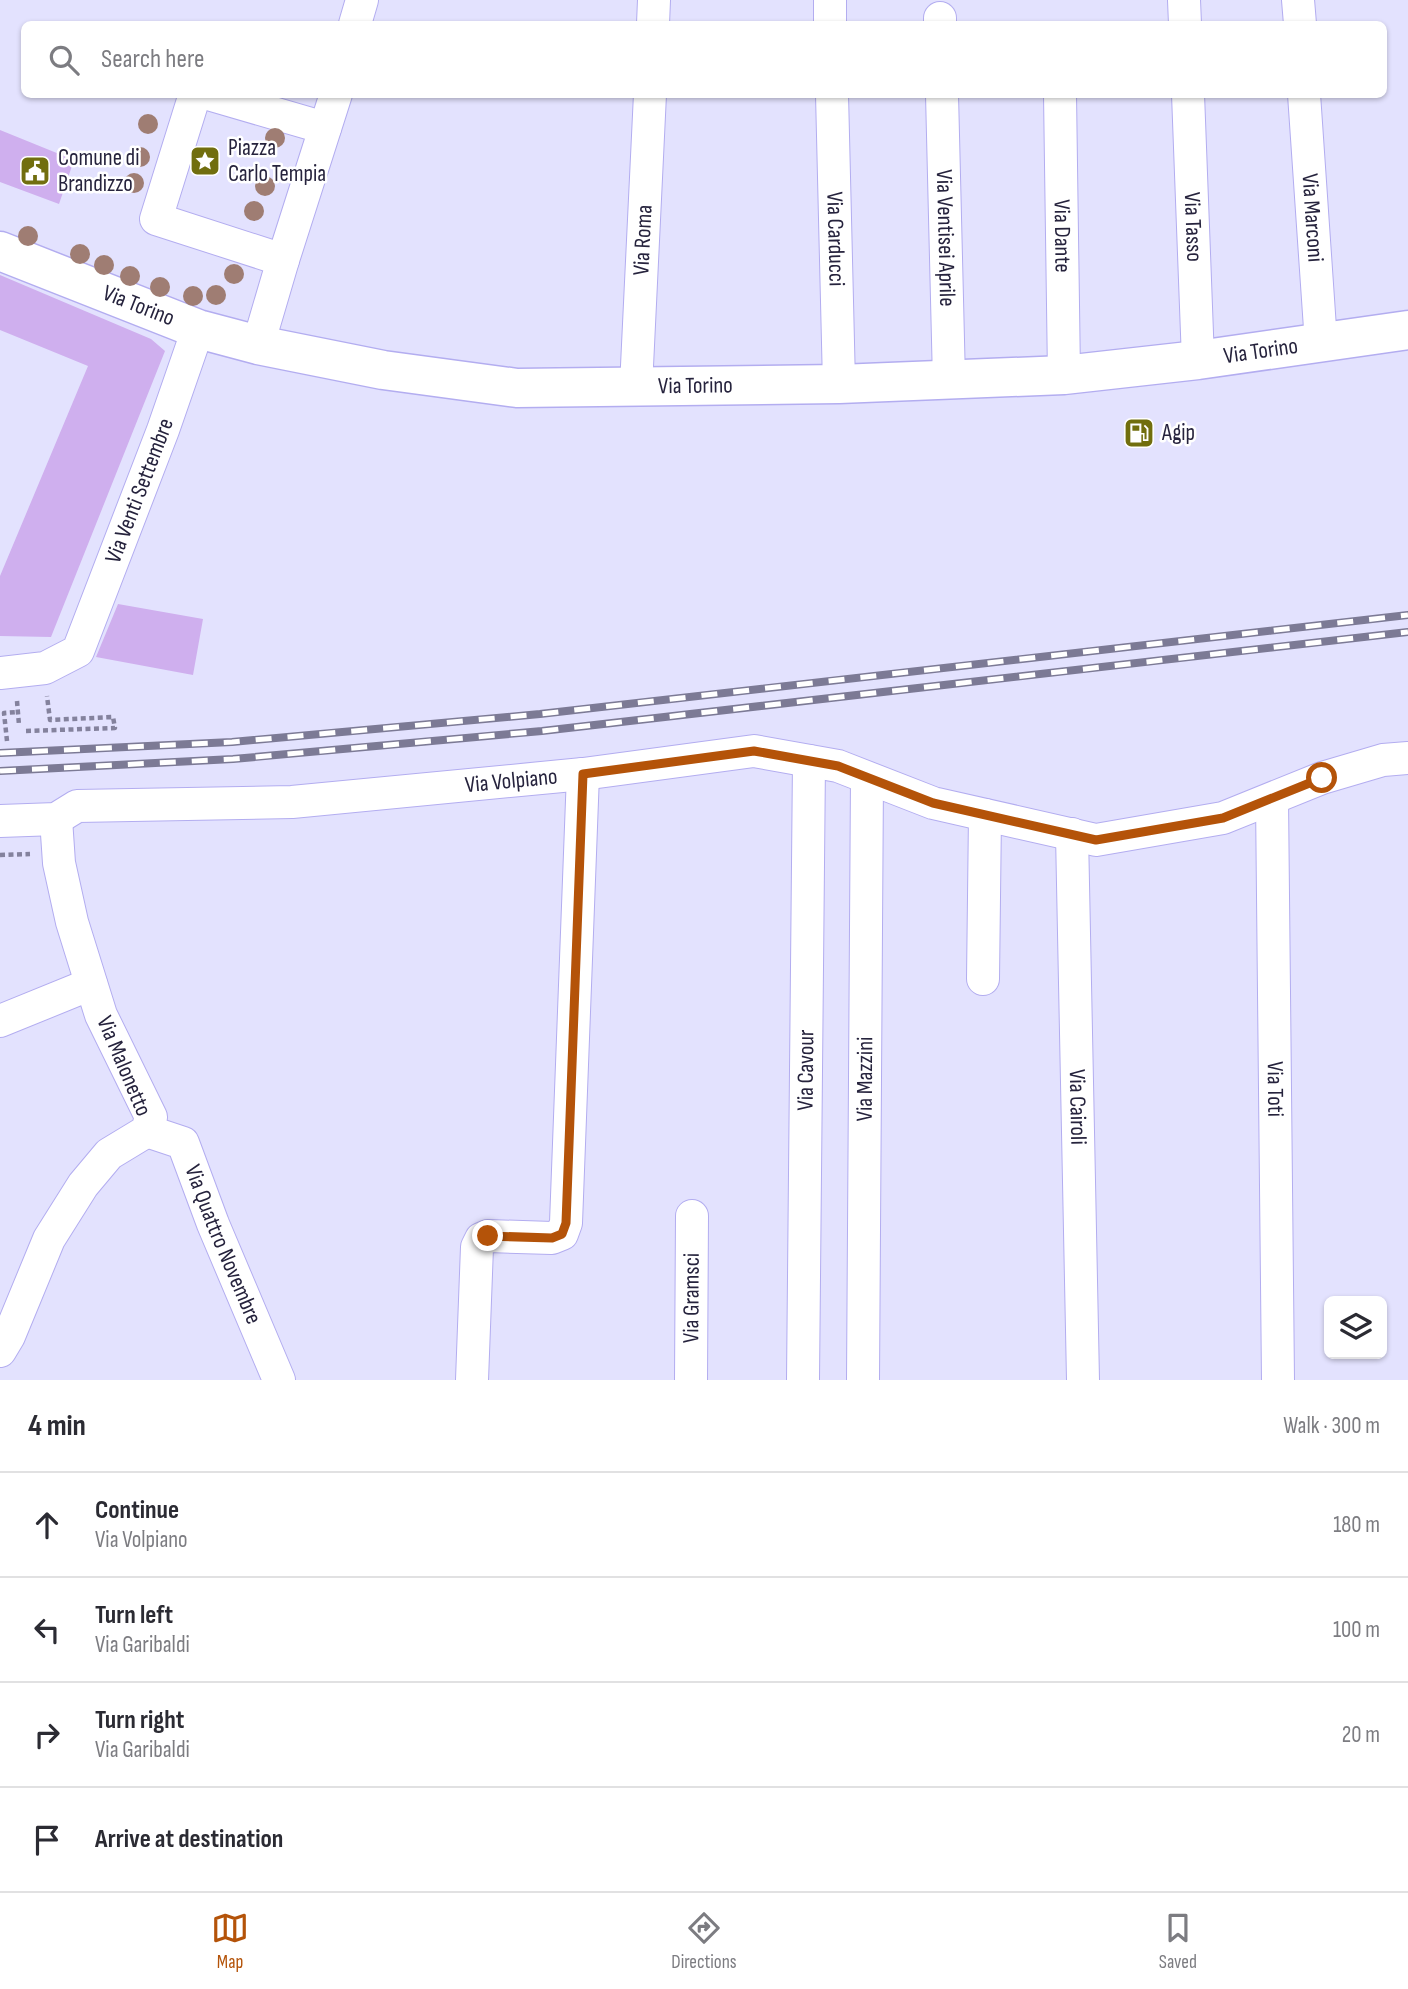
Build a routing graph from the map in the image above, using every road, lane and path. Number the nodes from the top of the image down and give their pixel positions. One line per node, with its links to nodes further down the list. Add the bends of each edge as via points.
1 (362, 0): 6 (street)
2 (654, 0): 7 (street)
3 (830, 0): 8 (street)
4 (1184, 0): 9 (street)
5 (1298, 0): 10 (street)
6 (356, 21)
7 (653, 21)
8 (830, 21)
9 (1185, 21)
10 (1300, 21)
11 (194, 98): 22 (street, via 156,219)
12 (222, 98): 20 (street)
13 (335, 98): 20 (street)
14 (650, 98): 31 (street, Via Roma)
15 (832, 98): 30 (street, Via Carducci)
16 (942, 98): 29 (street, Via Ventisei Aprile)
17 (1060, 98): 28 (street, Via Dante)
18 (1188, 98): 27 (street, Via Tasso)
19 (1304, 98): 25 (street, Via Marconi)
20 (325, 128): 22 (street)
21 (0, 251): 23 (main road, Via Torino)
22 (283, 260): 26 (street)
23 (198, 329): 26 (main road, Via Torino); 32 (street, Via Venti Settembre, via 79,651 45,668)
24 (1408, 330): 25 (main road, Via Torino)
25 (1321, 343): 27 (main road, Via Torino)
26 (258, 345): 31 (main road, Via Torino, via 383,370 517,388)
27 (1198, 360): 28 (main road, Via Torino)
28 (1064, 376): 29 (main road, Via Torino)
29 (949, 381): 30 (main road, Via Torino)
30 (839, 384): 31 (main road, Via Torino)
31 (636, 387)
32 (0, 673)
33 (46, 688): 37 (path, via 50,720 113,717 115,728)
34 (17, 700): 35 (path)
35 (18, 712): 36 (path); 38 (path, via 4,713)
36 (19, 724)
37 (26, 731)
38 (7, 741)
39 (1408, 758): 43 (street, Via Volpiano, via 1346,771)
40 (809, 761): 41 (street, Via Volpiano, via 754,751); 42 (street, Via Volpiano); 57 (street, Via Cavour)
41 (583, 774): 45 (street, Via Volpiano, via 292,802 76,806); 55 (street, via 566,1223 562,1234 552,1238 481,1239)
42 (867, 778): 44 (street, Via Volpiano, via 933,803); 58 (street, Via Mazzini)
43 (1272, 799): 47 (street, Via Volpiano, via 1223,818 1096,840); 60 (street, Via Toti)
44 (985, 815): 47 (street, Via Volpiano); 48 (street)
45 (56, 819): 46 (street); 49 (street, Via Malonetto, via 72,922)
46 (0, 821)
47 (1072, 834): 59 (street, Via Cairoli)
48 (983, 979)
49 (92, 984): 50 (street); 51 (street, Via Malonetto, via 101,1015 151,1117)
50 (0, 1021)
51 (147, 1131): 53 (street, Via Malonetto, via 109,1154 83,1185 49,1239); 54 (street, Via Quattro Novembre, via 183,1143)
52 (692, 1216): 56 (street, Via Gramsci)
53 (0, 1351)
54 (279, 1380)
55 (472, 1380)
56 (691, 1380)
57 (803, 1380)
58 (863, 1380)
59 (1083, 1380)
60 (1278, 1380)

